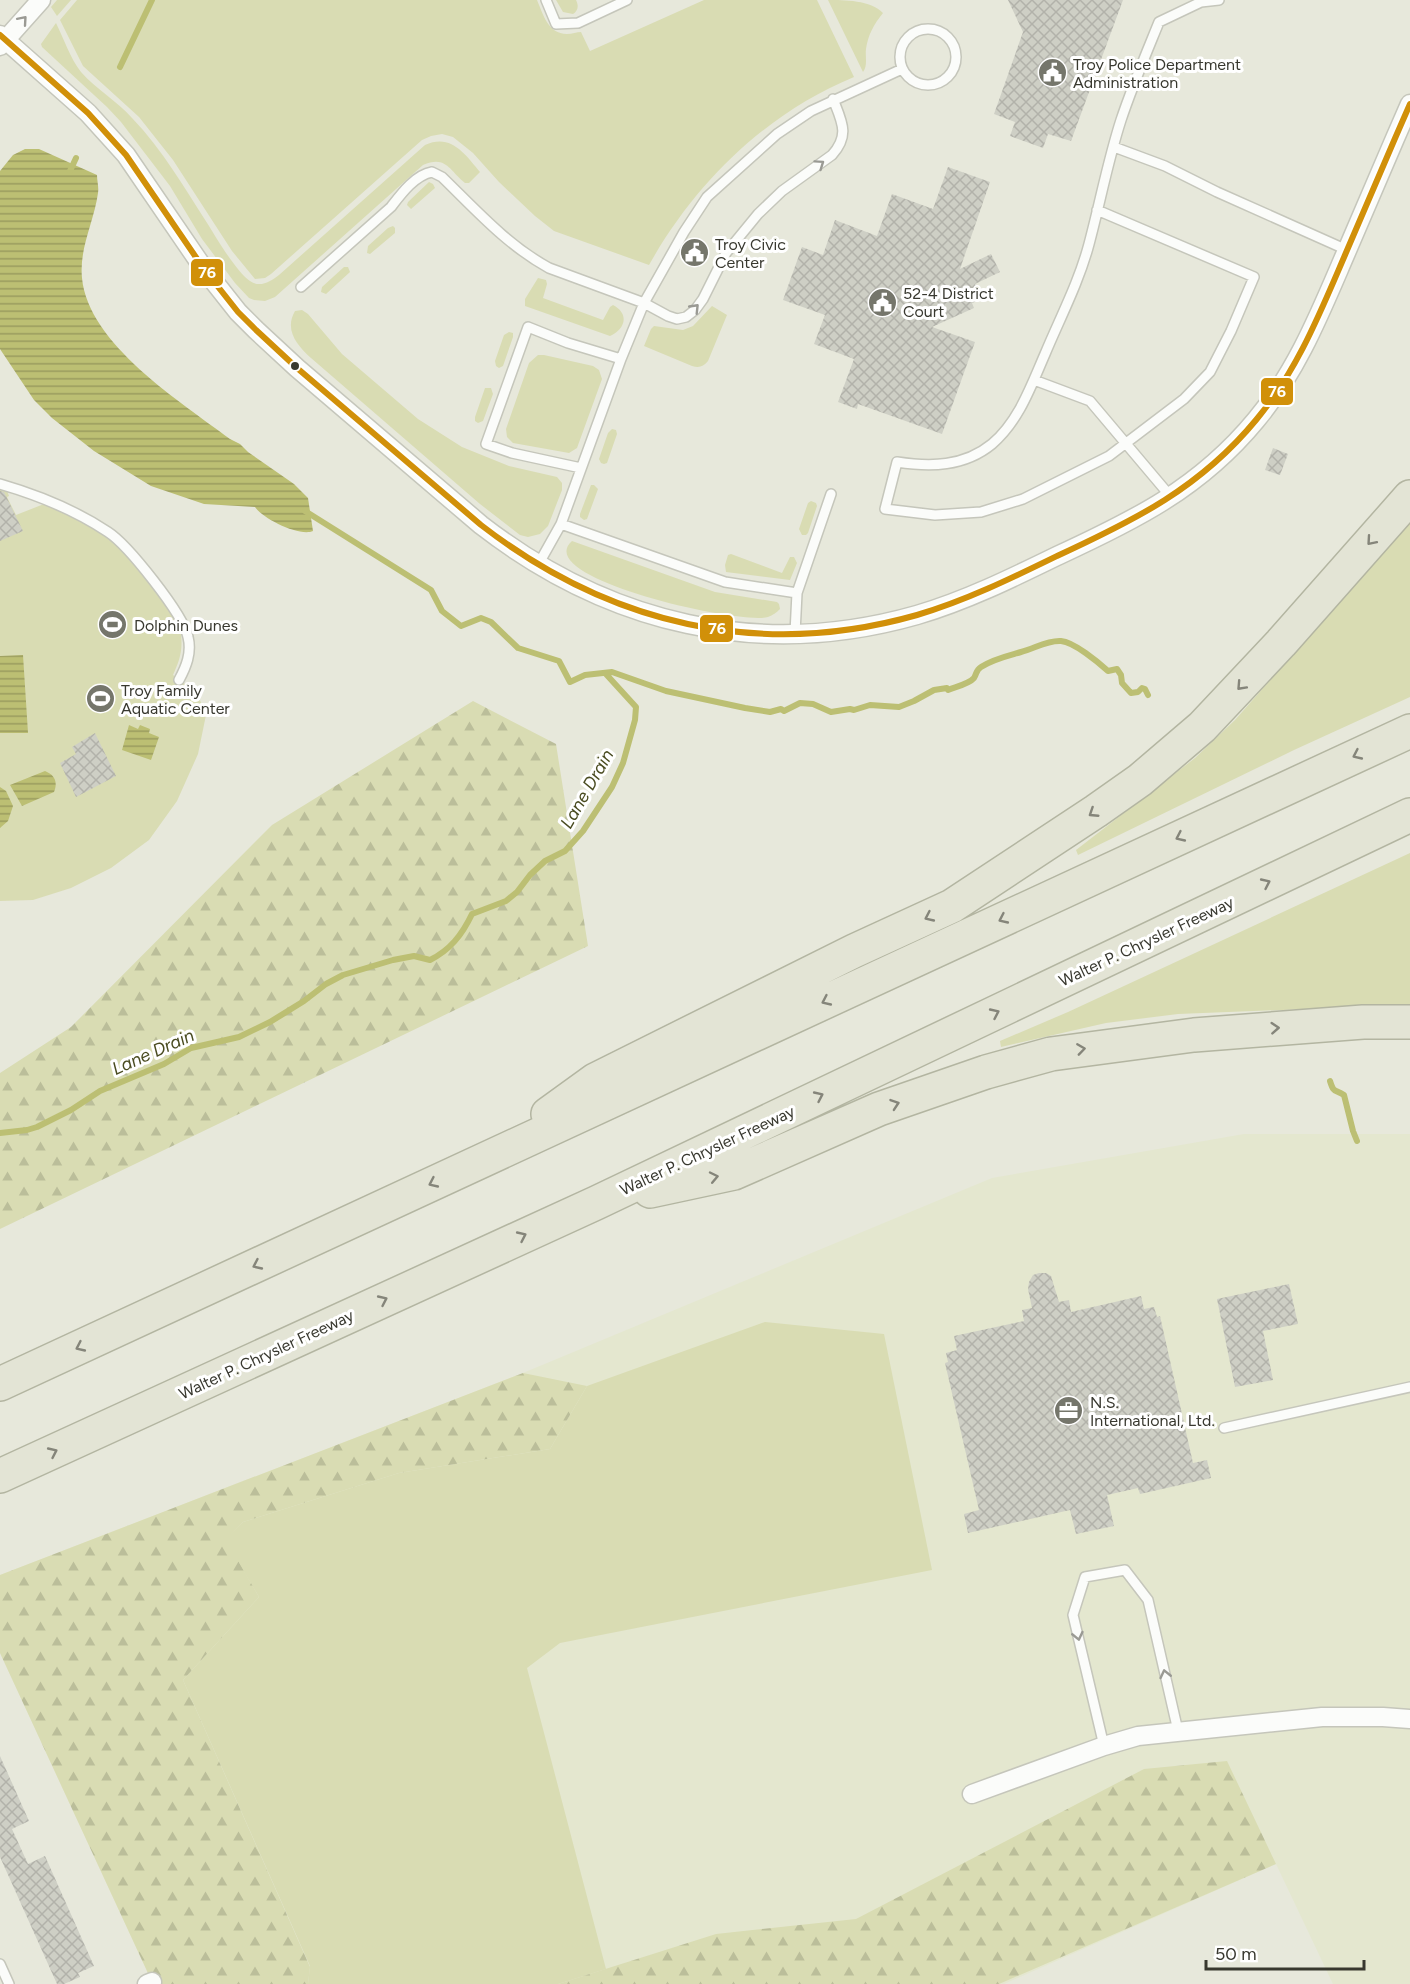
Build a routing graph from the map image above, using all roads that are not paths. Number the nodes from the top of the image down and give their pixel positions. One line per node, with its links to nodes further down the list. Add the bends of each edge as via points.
1 (41, 0): 5 (street, one-way to 1)
2 (546, 0): 3 (lane, via 556,24 578,22)
3 (627, 0)
4 (1219, 0): 9 (lane, via 1201,3 1159,22 1120,121)
5 (2, 41): 23 (street, via 88,113 126,155 204,269 256,330 467,514)
6 (902, 69): 6 (lane, via 922,85 940,82 953,71 954,45 942,32 924,28 916,31 903,43); 7 (lane)
7 (833, 99): 13 (lane, via 777,134 707,197); 13 (lane, one-way to 7, via 677,319 695,310 726,253 758,214 838,148 844,133)
8 (1410, 104): 11 (street)
9 (1114, 147): 10 (lane); 11 (lane, via 1165,166)
10 (1097, 210): 15 (lane, via 1080,272); 16 (lane, via 1254,277 1210,372 1184,399)
11 (1347, 250): 20 (street, via 1304,348 1275,396 1234,446)
12 (301, 287): 13 (lane, via 420,176 432,172 442,177 505,239 537,261)
13 (644, 303): 14 (lane)
14 (621, 358): 17 (lane); 17 (lane, via 528,327 511,371 486,444)
15 (1034, 380): 16 (lane, via 1090,401); 16 (lane, via 1011,424 990,446 951,464 897,462 885,509 935,515 981,512 1044,490)
16 (1127, 443): 20 (lane)
17 (580, 468): 22 (lane)
18 (0, 484): 26 (lane, via 41,496 110,533 138,561 172,607 188,637 188,662)
19 (831, 494): 24 (lane)
20 (1171, 497): 25 (street, via 1118,527 946,605 865,627)
21 (1410, 497): 30 (highway, one-way to 30, via 1202,727 1140,780 952,906 595,1080)
22 (561, 524): 23 (lane); 24 (lane, via 725,582)
23 (538, 565): 25 (street, via 597,596 676,622 724,630)
24 (797, 593): 25 (lane)
25 (795, 633)
26 (179, 680)
27 (1410, 730): 30 (highway, one-way to 30)
28 (1410, 814): 31 (highway, Walter P. Chrysler Freeway, one-way to 28)
29 (1410, 1022): 31 (highway, one-way to 29, via 734,1173 879,1109 1051,1054 1206,1034)
30 (486, 1159): 32 (highway, one-way to 32)
31 (596, 1203): 35 (highway, Walter P. Chrysler Freeway, one-way to 31)
32 (0, 1384)
33 (1410, 1387): 34 (lane)
34 (1224, 1428)
35 (0, 1476)
36 (1410, 1707): 37 (street)
37 (1383, 1717): 38 (street); 39 (street, via 1322,1717)
38 (1410, 1719)
39 (1178, 1731): 40 (street, via 1138,1736); 40 (lane, one-way to 40, via 1148,1600 1125,1570 1085,1577 1073,1615)
40 (1104, 1746): 41 (street)
41 (972, 1794)
42 (0, 1964): 43 (lane)
43 (9, 1984)

